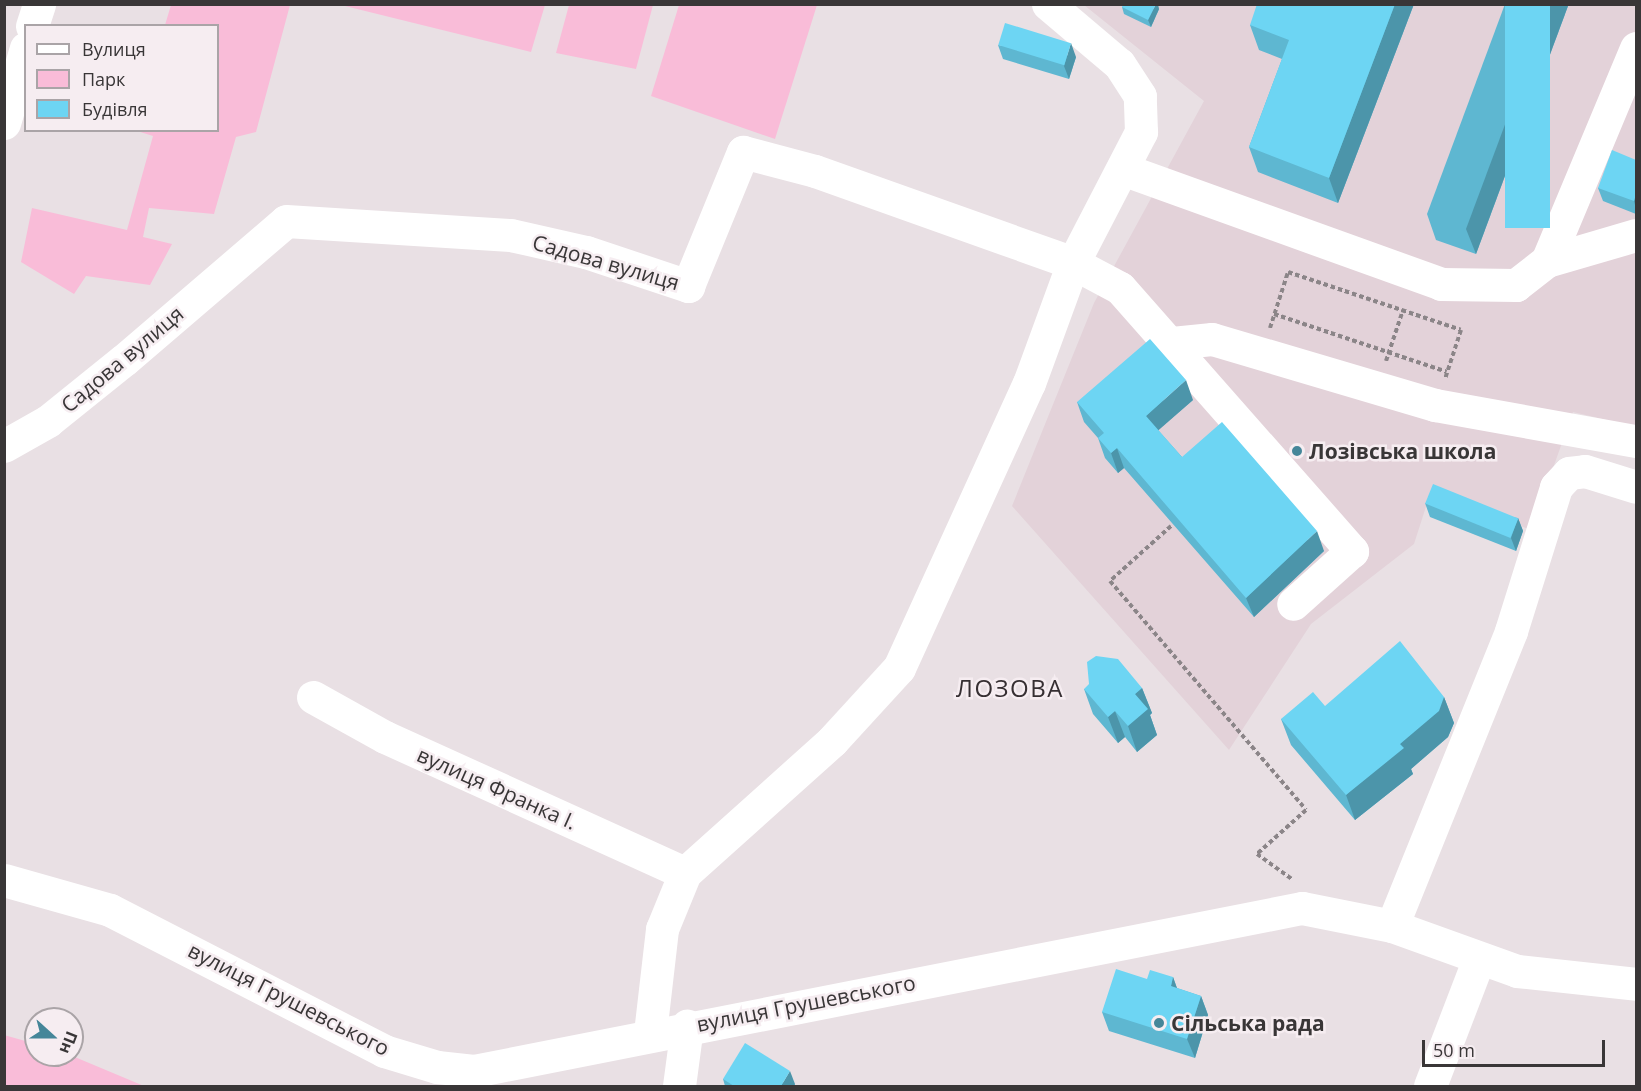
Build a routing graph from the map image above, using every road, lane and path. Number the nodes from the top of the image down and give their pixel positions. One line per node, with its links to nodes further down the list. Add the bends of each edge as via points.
1 (39, 4): 3 (street)
2 (1048, 4): 7 (street, via 1119,64 1140,96 1141,132)
3 (33, 24)
4 (1636, 48): 9 (street)
5 (24, 55): 6 (street)
6 (4, 123)
7 (1125, 170): 9 (street, via 1441,284 1516,285); 10 (street)
8 (1636, 235): 9 (street)
9 (1547, 261)
10 (1073, 263): 13 (street, via 1120,288); 18 (street, Садова вулиця, via 815,171 743,152 688,286 586,252 511,235 286,221 116,367 48,421); 24 (street, via 1029,383 899,668 832,741)
11 (1403, 310): 12 (path, via 1288,272); 15 (path); 15 (path, via 1461,330 1458,340 1447,372)
12 (1274, 314): 14 (path); 15 (path)
13 (1172, 344): 14 (street, via 1212,339); 21 (street, via 1352,551)
14 (1262, 351): 16 (street)
15 (1389, 352): 16 (path)
16 (1377, 389): 17 (street)
17 (1636, 441)
18 (4, 446)
19 (1636, 487): 26 (street, via 1585,471 1569,473 1556,487 1511,631)
20 (1171, 526): 23 (path, via 1110,581 1306,810)
21 (1293, 604)
22 (313, 697): 24 (street, вулиця Франка І., via 385,737)
23 (1257, 854)
24 (685, 873): 30 (street, via 662,929)
25 (4, 880): 31 (street, вулиця Грушевського, via 110,910 384,1051)
26 (1392, 926): 27 (street, вулиця Грушевського); 29 (street, вулиця Грушевського, via 1302,908 1265,912)
27 (1478, 961): 28 (street, вулиця Грушевського, via 1517,971); 33 (street)
28 (1636, 984)
29 (687, 1026): 30 (street, вулиця Грушевського); 32 (street)
30 (650, 1033): 31 (street, вулиця Грушевського)
31 (475, 1079)
32 (679, 1086)
33 (1430, 1086)

